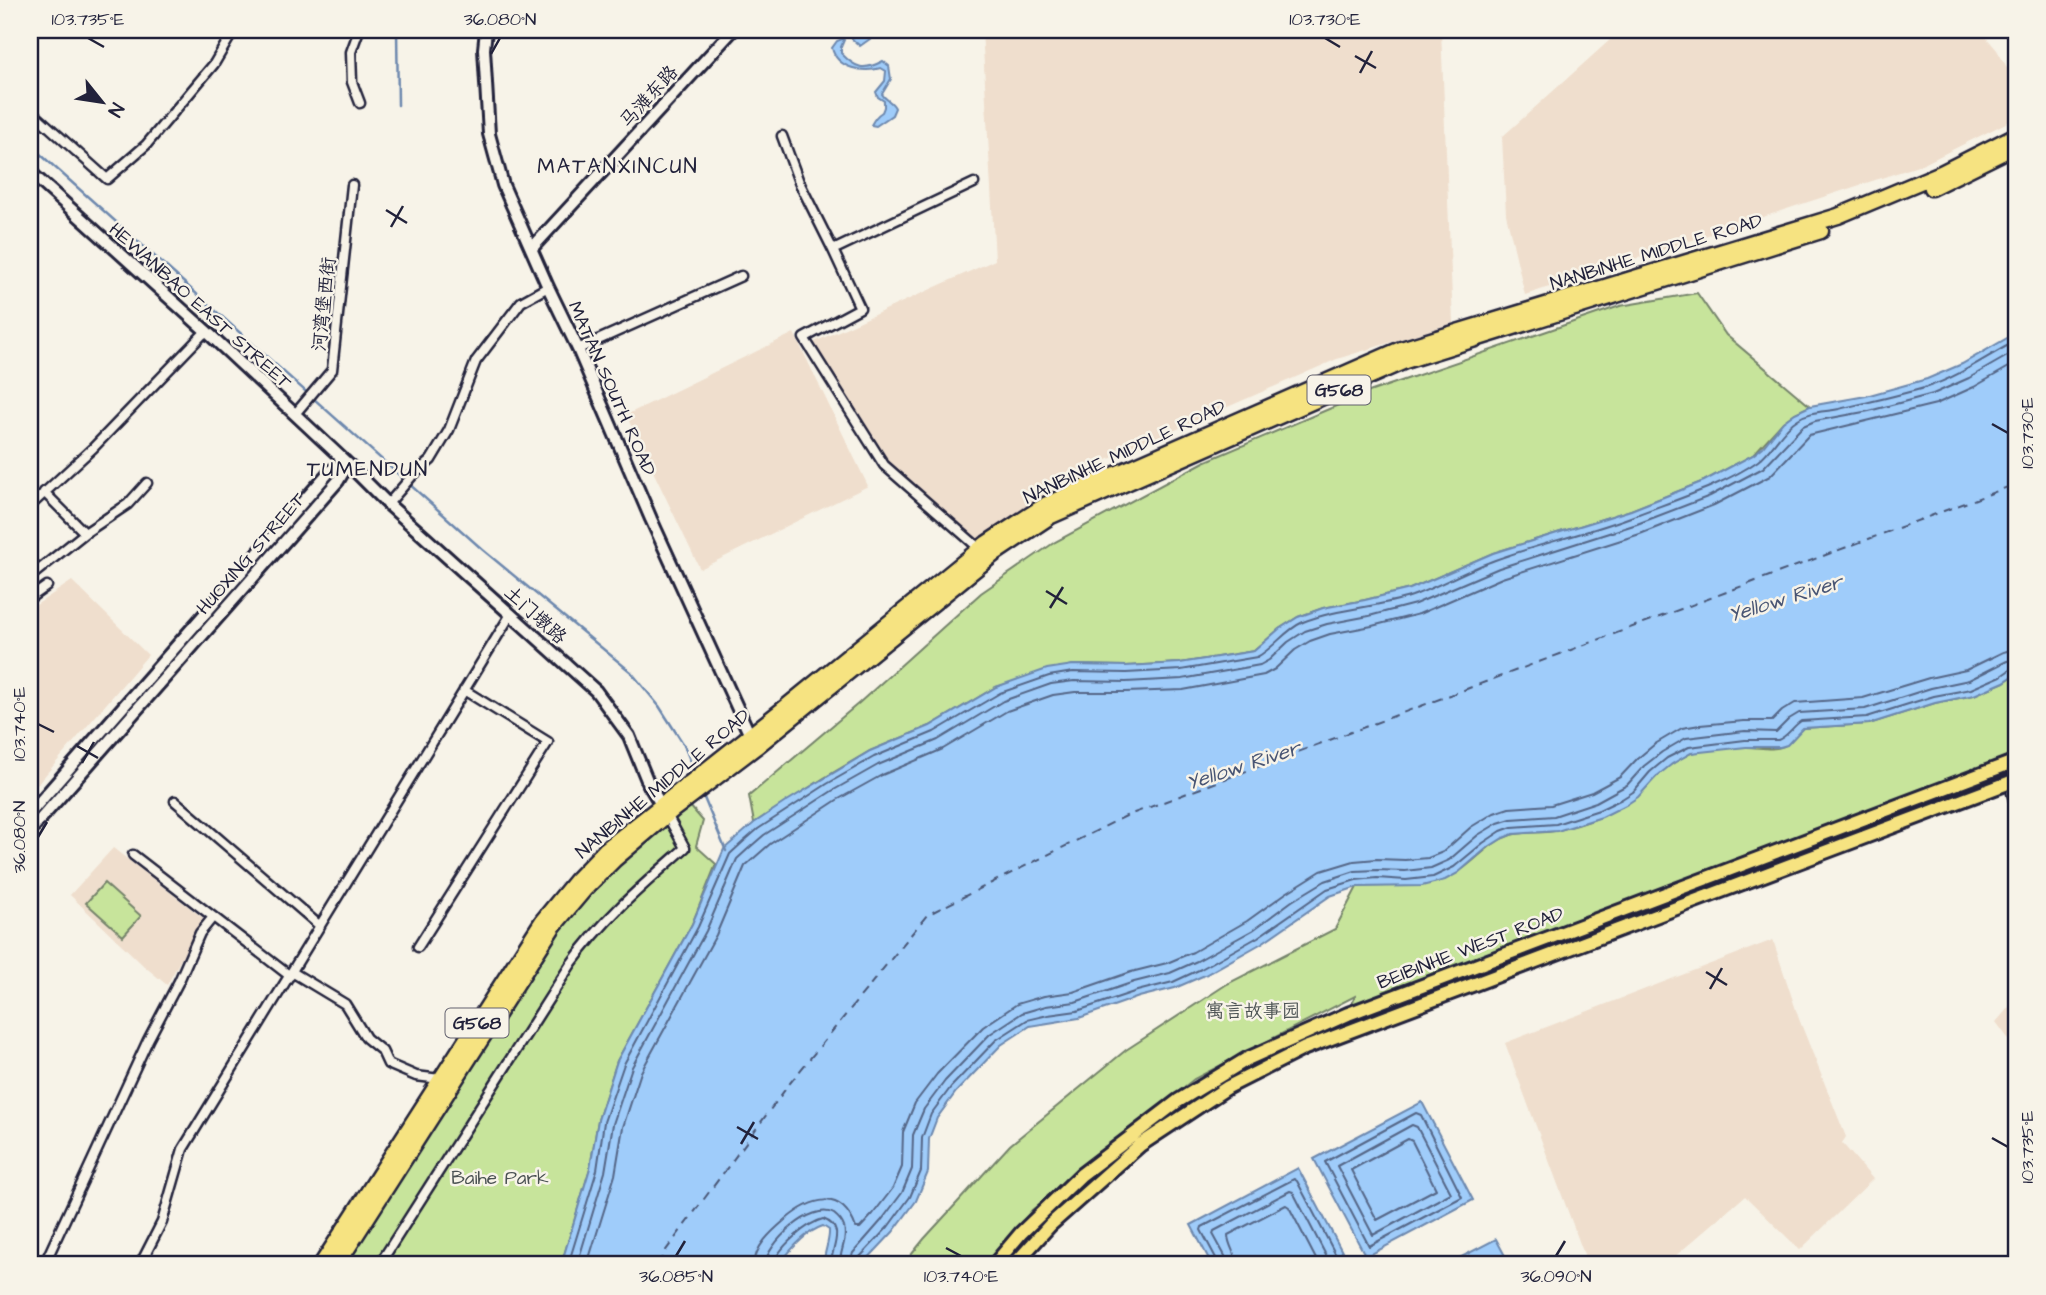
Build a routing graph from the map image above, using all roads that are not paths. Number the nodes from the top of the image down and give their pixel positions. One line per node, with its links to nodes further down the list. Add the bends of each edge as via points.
1 (234, 30): 6 (street, via 214,64 146,145 107,179)
2 (359, 30): 5 (street, via 351,51 352,82)
3 (486, 30): 13 (street, MATAN SOUTH ROAD, via 489,134 503,185)
4 (733, 30): 13 (street, 马滩东路)
5 (360, 103)
6 (30, 110)
7 (2016, 135): 26 (highway, NANBINHE MIDDLE ROAD / G568, via 1941,173 1838,216 1401,349 1045,505)
8 (782, 136): 14 (street, via 799,182)
9 (2016, 146): 32 (highway, NANBINHE MIDDLE ROAD / G568, via 1947,182 1839,226 1405,361 1051,516 994,554)
10 (30, 172): 17 (street, HEWANBAO EAST STREET)
11 (974, 183): 14 (street)
12 (352, 185): 19 (street, 河湾堡西街, via 332,370)
13 (532, 248): 16 (street, MATAN SOUTH ROAD)
14 (834, 250): 26 (street, via 860,308 804,338 884,465)
15 (741, 276): 18 (street)
16 (548, 287): 18 (street, MATAN SOUTH ROAD); 23 (street, via 521,302 476,361 449,430 431,460)
17 (206, 331): 19 (street, HEWANBAO EAST STREET); 22 (street)
18 (578, 349): 32 (street, MATAN SOUTH ROAD)
19 (295, 414): 20 (street, HEWANBAO EAST STREET)
20 (348, 464): 23 (street, 土门墩路); 39 (street, HUOXING STREET, via 330,471); 40 (street, HUOXING STREET, via 338,481)
21 (147, 484): 25 (street, via 128,504)
22 (44, 492): 24 (street); 25 (street)
23 (388, 504): 30 (street, 土门墩路)
24 (30, 506)
25 (85, 533): 27 (street)
26 (980, 549): 32 (highway, NANBINHE MIDDLE ROAD / G568, via 782,710)
27 (30, 577)
28 (47, 586): 29 (street)
29 (30, 598)
30 (511, 614): 31 (street); 38 (street, 土门墩路, via 596,691 629,736)
31 (464, 690): 43 (street); 44 (street, via 548,742)
32 (753, 741): 38 (highway, NANBINHE MIDDLE ROAD / G568)
33 (2016, 761): 52 (main road, BEIBINHE WEST ROAD, via 1348,1014 1247,1059 1178,1101 1081,1175)
34 (2016, 780): 53 (main road, BEIBINHE WEST ROAD, via 1304,1048 1228,1087 1140,1145 1050,1225)
35 (2012, 793): 37 (street)
36 (175, 801): 43 (street)
37 (2016, 807)
38 (664, 810): 46 (highway, NANBINHE MIDDLE ROAD / G568, via 605,850 542,920); 50 (highway, NANBINHE MIDDLE ROAD / G568, via 553,928); 51 (street, via 685,848 590,938)
39 (30, 813)
40 (30, 831)
41 (133, 855): 42 (street)
42 (213, 917): 45 (street); 47 (street, via 200,933 148,1040)
43 (320, 926): 45 (street)
44 (418, 947)
45 (291, 974): 46 (street, via 345,1004 388,1064 416,1076); 48 (street, via 183,1149 162,1222)
46 (440, 1079): 49 (highway, NANBINHE MIDDLE ROAD / G568)
47 (44, 1265)
48 (140, 1265)
49 (321, 1265)
50 (337, 1265)
51 (379, 1265)
52 (994, 1265)
53 (1014, 1265)

